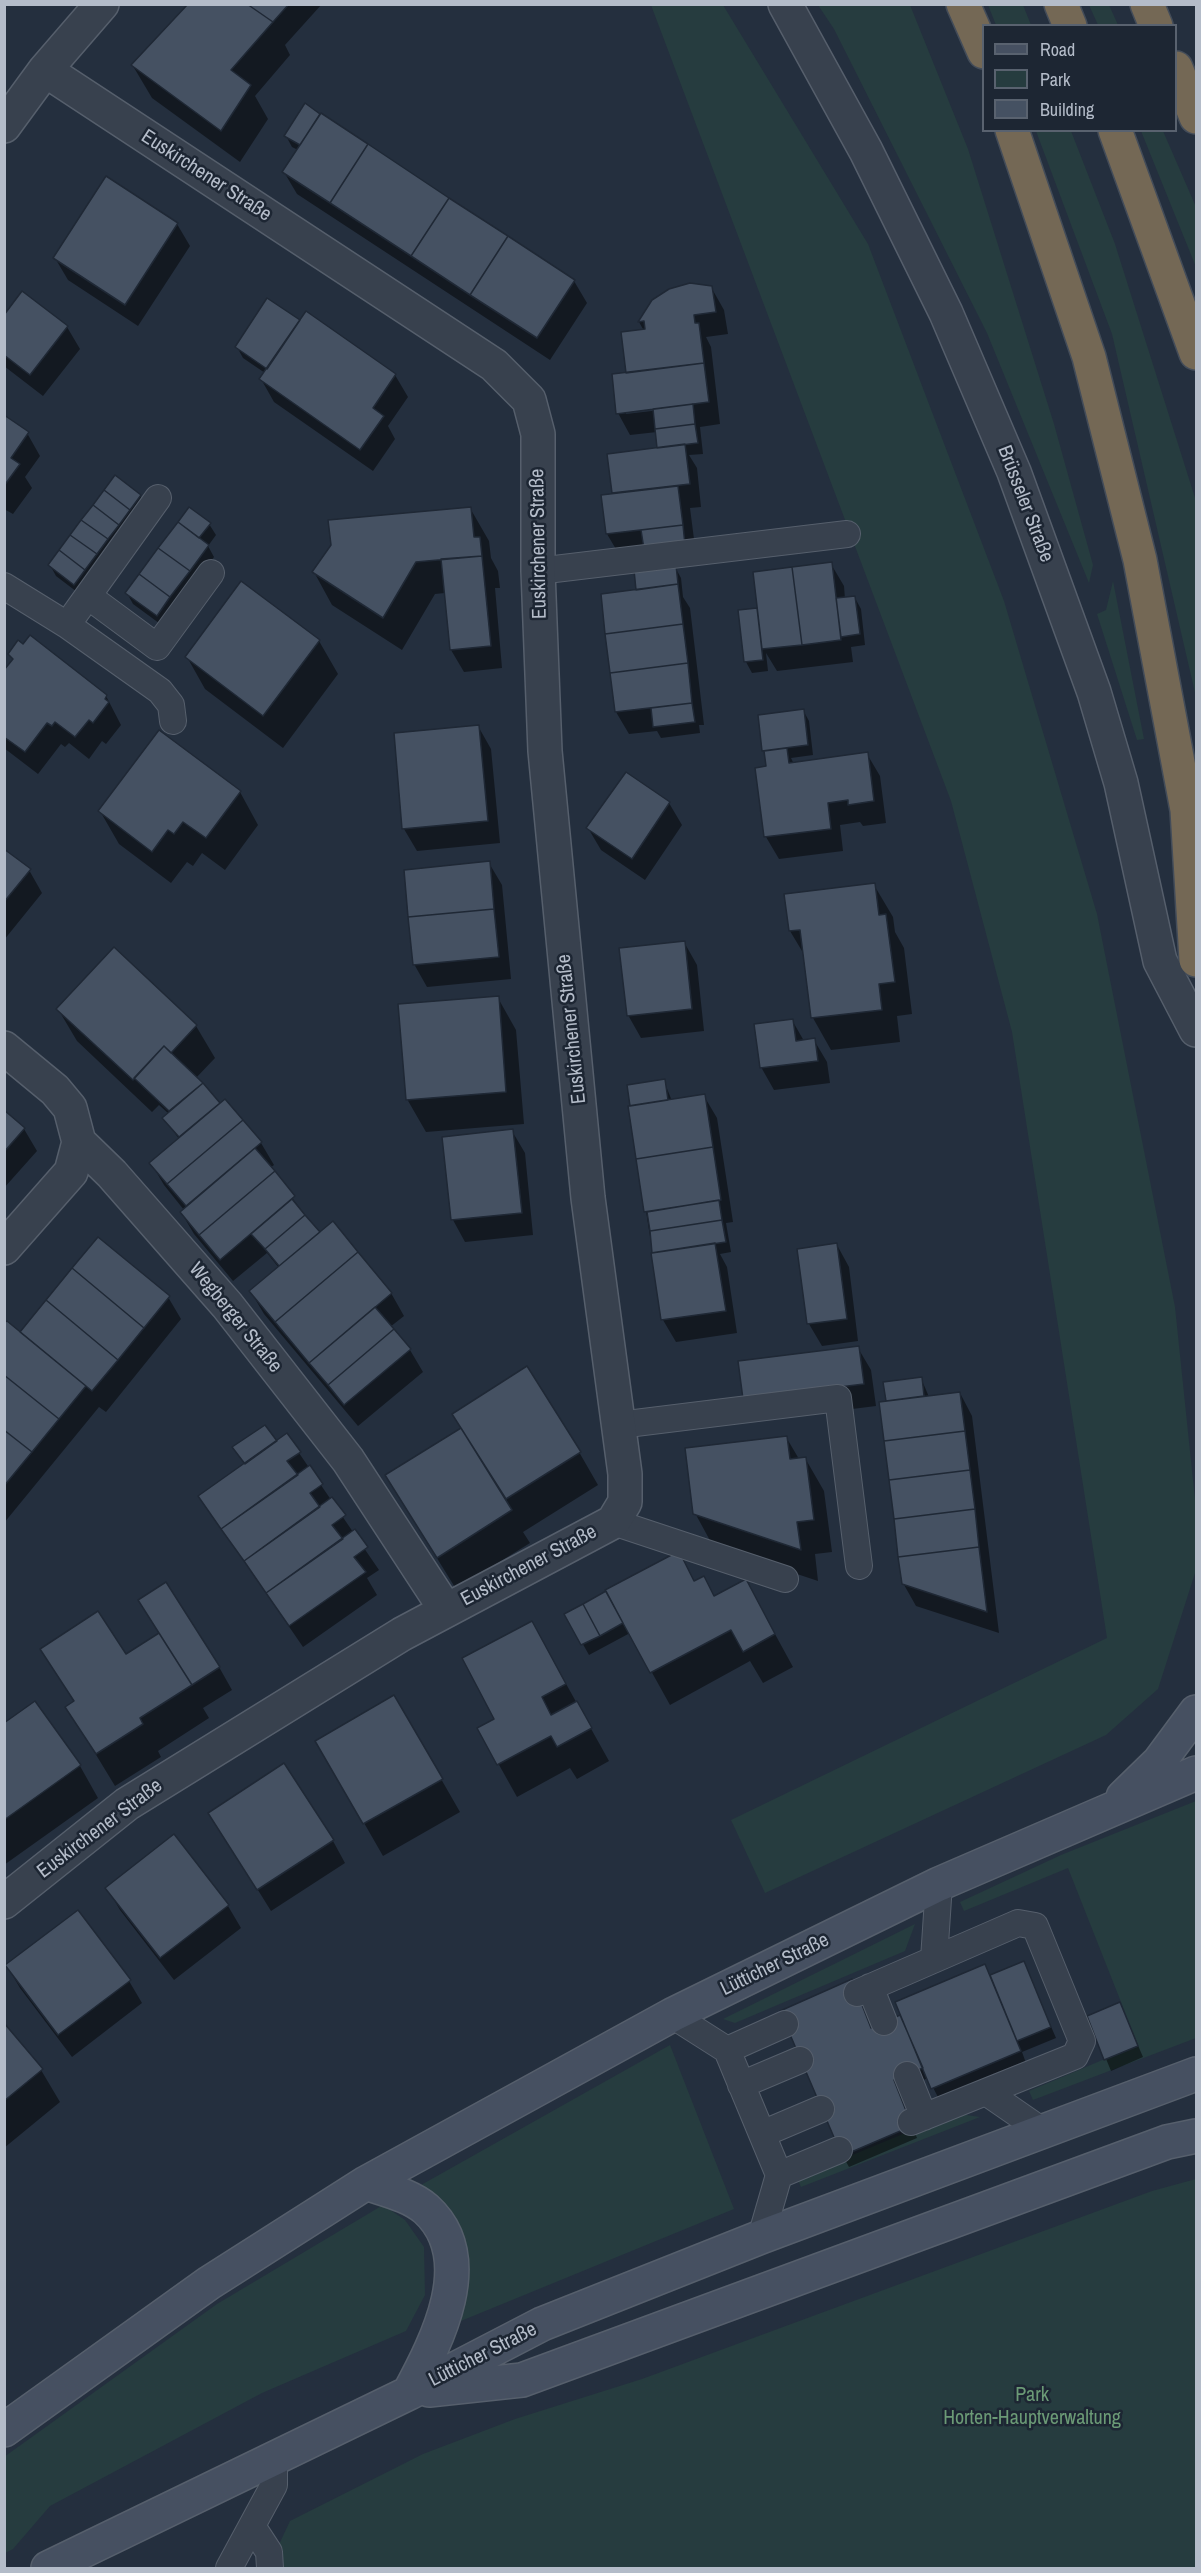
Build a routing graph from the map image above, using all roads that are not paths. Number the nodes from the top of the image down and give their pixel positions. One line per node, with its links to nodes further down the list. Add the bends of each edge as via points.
1 (102, 4): 9 (street)
2 (785, 4): 25 (street, Brüsseler Straße, via 866,151 946,313 1014,472 1098,704 1121,783 1160,961)
3 (963, 4): 8 (highway)
4 (1060, 4): 6 (highway)
5 (1147, 4): 7 (highway)
6 (1069, 24)
7 (1155, 24)
8 (982, 47)
9 (45, 70): 12 (street); 18 (street, Euskirchener Straße, via 494,365 529,400 538,434)
10 (1177, 70): 11 (highway)
11 (1197, 117)
12 (4, 126)
13 (1013, 132): 24 (highway, via 1089,357 1140,560 1187,810)
14 (1116, 132): 15 (highway)
15 (1197, 353)
16 (158, 498): 21 (lane)
17 (847, 534): 18 (lane)
18 (538, 572): 29 (street, Euskirchener Straße, via 545,751 588,1198)
19 (211, 573): 21 (lane, via 158,647)
20 (4, 586): 22 (lane)
21 (88, 596): 22 (lane)
22 (68, 625): 23 (lane, via 160,691 171,705)
23 (173, 721)
24 (1197, 960)
25 (1197, 1030)
26 (4, 1048): 27 (street, via 63,1099 70,1108)
27 (79, 1142): 28 (street, via 71,1172); 33 (street, Wegberger Straße, via 112,1173 227,1305 327,1433)
28 (4, 1248)
29 (619, 1425): 30 (street, Euskirchener Straße, via 625,1502); 31 (lane, via 838,1398)
30 (613, 1522): 32 (lane); 33 (street, Euskirchener Straße)
31 (859, 1566)
32 (785, 1579)
33 (446, 1610): 38 (street, Euskirchener Straße, via 127,1804)
34 (1197, 1712): 36 (main road, via 1159,1762)
35 (1197, 1773): 36 (main road, Lütticher Straße)
36 (1109, 1810): 37 (main road, Lütticher Straße)
37 (939, 1884): 39 (lane); 40 (main road, Lütticher Straße)
38 (4, 1902)
39 (934, 1959): 41 (lane, via 864,1990); 48 (lane, via 1017,1923 1035,1926 1082,2041 1075,2056)
40 (672, 2015): 43 (lane); 55 (main road, Lütticher Straße)
41 (884, 2022)
42 (785, 2024): 43 (lane)
43 (727, 2050): 47 (lane)
44 (800, 2060): 47 (lane)
45 (907, 2074): 48 (lane, via 918,2119)
46 (1197, 2074): 50 (main road, Lütticher Straße)
47 (741, 2085): 51 (lane)
48 (986, 2092): 50 (lane)
49 (821, 2109): 51 (lane)
50 (1041, 2130): 56 (main road, Lütticher Straße)
51 (762, 2134): 54 (lane)
52 (1197, 2136): 57 (main road, via 1167,2142 522,2380)
53 (839, 2150): 54 (lane)
54 (779, 2175): 56 (lane)
55 (366, 2183): 57 (main road, Lütticher Straße, via 408,2197 425,2208 440,2224 451,2246 447,2302 427,2360); 58 (main road, Lütticher Straße, via 209,2283)
56 (761, 2237): 57 (main road, Lütticher Straße, via 542,2324)
57 (409, 2393): 59 (main road, Lütticher Straße)
58 (4, 2430)
59 (274, 2457): 60 (lane, via 274,2485); 61 (main road, Lütticher Straße)
60 (252, 2526): 62 (lane); 63 (lane, via 268,2552)
61 (48, 2568)
62 (229, 2568)
63 (270, 2568)

